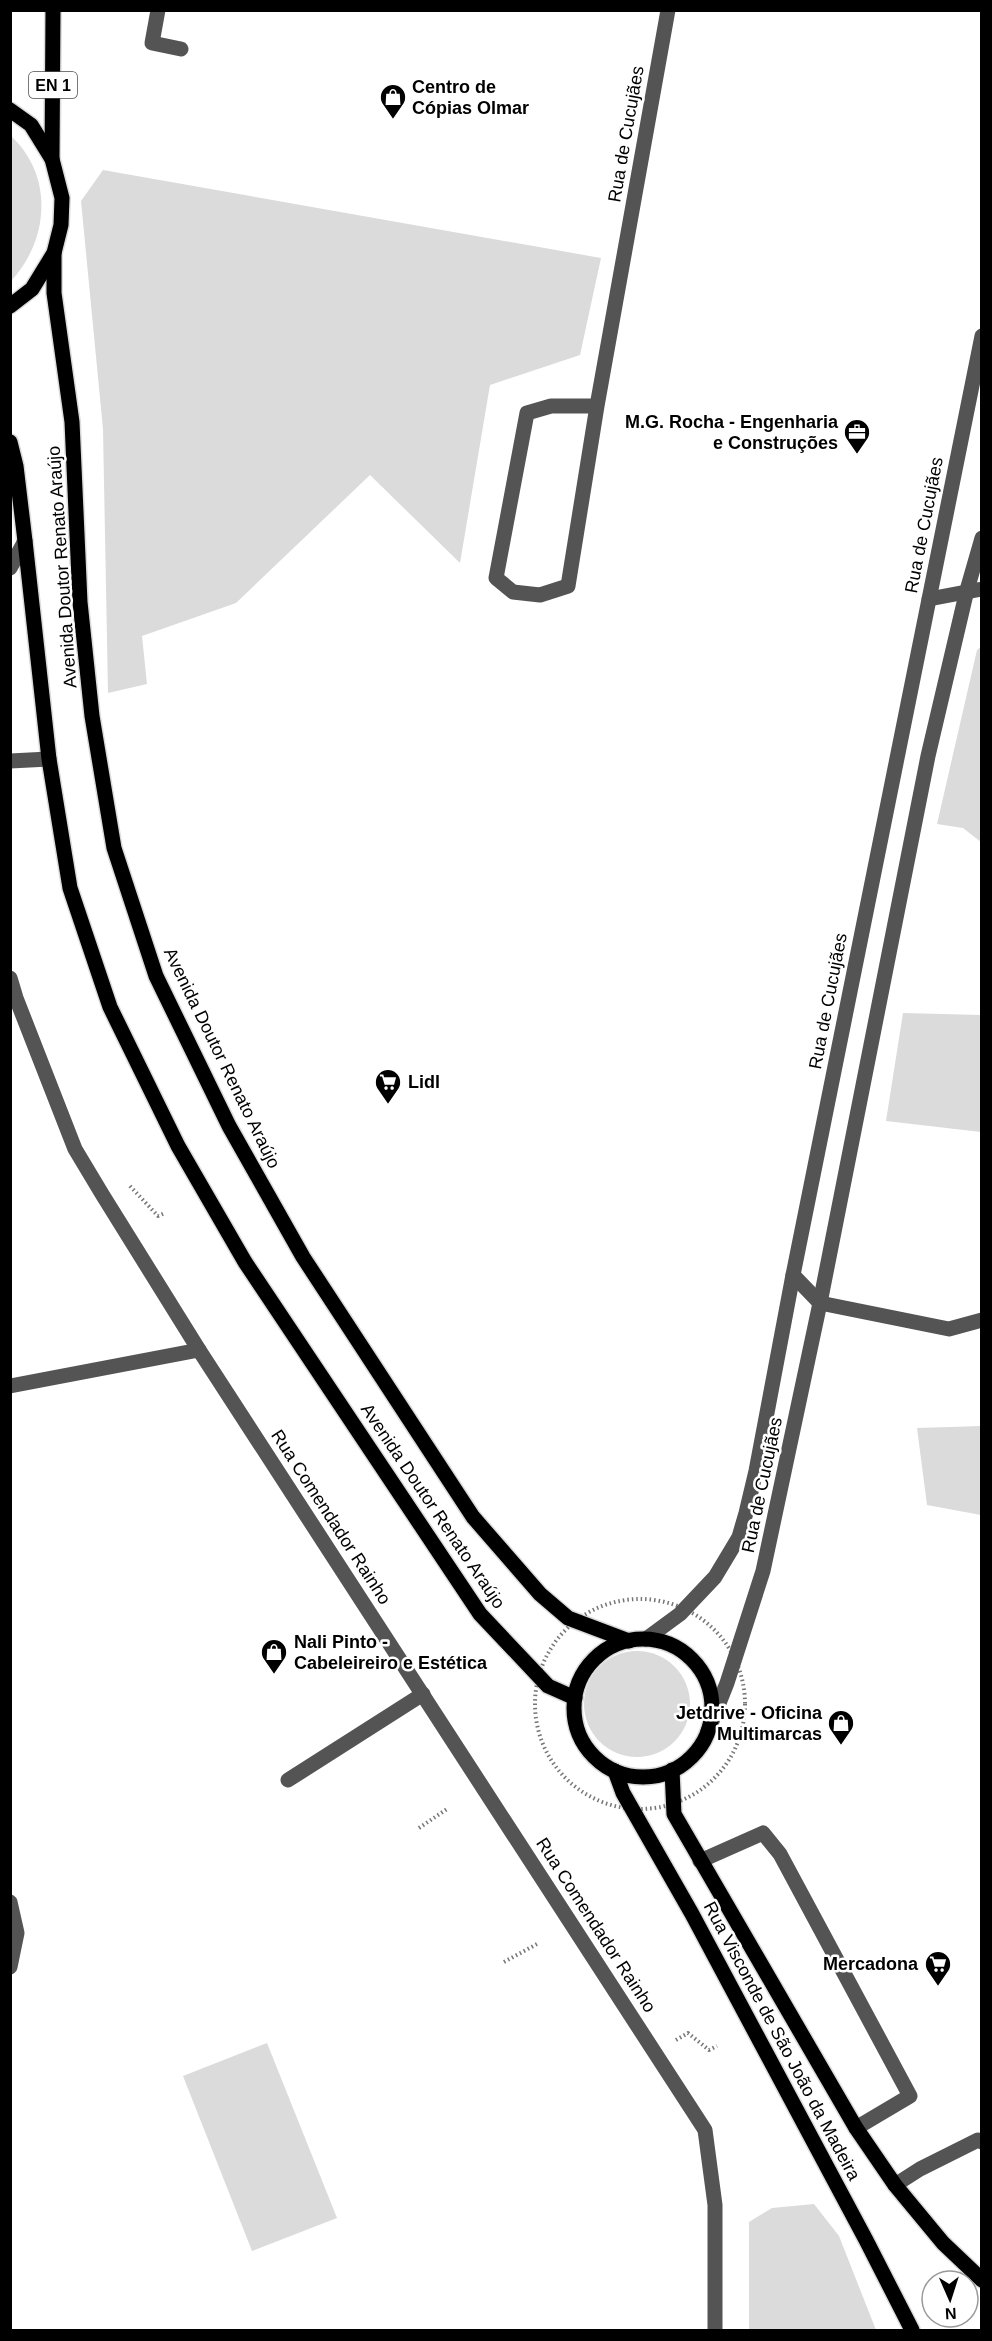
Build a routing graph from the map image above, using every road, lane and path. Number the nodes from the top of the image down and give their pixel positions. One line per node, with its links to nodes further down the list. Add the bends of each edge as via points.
1 (53, 10): 6 (main road, EN 1)
2 (159, 10): 4 (street, via 152,43)
3 (668, 10): 10 (street, Rua de Cucujães)
4 (181, 49)
5 (10, 110): 6 (main road, via 31,125)
6 (52, 159): 7 (main road, via 62,198)
7 (54, 253): 8 (main road, via 33,289); 28 (main road, Avenida Doutor Renato Araújo, via 54,293 72,422 80,602 92,716 114,848 156,976 229,1126 309,1266 473,1517 540,1594)
8 (10, 306)
9 (981, 336): 16 (street, Rua de Cucujães)
10 (597, 406): 10 (street, Rua de Cucujães, via 551,406 527,413 496,578 513,592 540,595 568,586)
11 (10, 442): 13 (main road, Avenida Doutor Renato Araújo)
12 (981, 538): 15 (street, Rua de Cucujães)
13 (25, 541): 14 (street); 17 (main road, Avenida Doutor Renato Araújo)
14 (10, 568)
15 (974, 590): 16 (street); 23 (street, Rua de Cucujães, via 928,756)
16 (929, 599): 22 (street, Rua de Cucujães)
17 (49, 759): 18 (street); 32 (main road, Avenida Doutor Renato Araújo, via 70,888 110,1007 178,1146 244,1262 480,1614)
18 (10, 761)
19 (10, 978): 25 (street, Rua Comendador Rainho, via 75,1149)
20 (128, 1184): 21 (path, via 158,1216)
21 (165, 1213)
22 (793, 1275): 23 (street); 27 (street, Rua de Cucujães, via 740,1537 715,1577)
23 (820, 1303): 24 (street, via 949,1329); 31 (street, Rua de Cucujães, via 763,1571)
24 (981, 1320)
25 (199, 1350): 26 (street); 33 (street, Rua Comendador Rainho)
26 (10, 1386)
27 (686, 1608): 28 (path, via 653,1599 618,1600); 29 (street, Rua de Cucujães); 31 (path, via 714,1627)
28 (575, 1621): 30 (main road, Avenida Doutor Renato Araújo); 32 (path, via 560,1634)
29 (646, 1639): 30 (main road, Avenida Doutor Renato Araújo); 35 (main road, Avenida Doutor Renato Araújo, via 670,1644 695,1662 711,1700)
30 (629, 1641): 34 (main road, Avenida Doutor Renato Araújo, via 592,1660 580,1678)
31 (736, 1658): 35 (street, Rua de Cucujães); 39 (path, via 746,1686 746,1720 735,1753 714,1780)
32 (539, 1677): 34 (main road, Avenida Doutor Renato Araújo, via 548,1686); 40 (path, via 534,1700 539,1736 555,1767 581,1792 614,1806)
33 (423, 1694): 38 (street); 54 (street, Rua Comendador Rainho, via 705,2130 715,2205)
34 (574, 1698): 37 (main road, Avenida Doutor Renato Araújo, via 577,1728 585,1746 598,1761)
35 (708, 1731): 36 (main road, Avenida Doutor Renato Araújo, via 694,1754)
36 (672, 1770): 37 (main road, Avenida Doutor Renato Araújo, via 644,1776); 39 (main road, Rua Visconde de São João da Madeira)
37 (615, 1771): 40 (main road, Rua Visconde de São João da Madeira)
38 (288, 1780)
39 (674, 1803): 40 (path, via 650,1809); 43 (main road, Rua Visconde de São João da Madeira, via 674,1814)
40 (632, 1808): 55 (main road, Rua Visconde de São João da Madeira)
41 (447, 1809): 42 (path)
42 (419, 1828)
43 (700, 1861): 50 (main road, Rua Visconde de São João da Madeira); 50 (street, via 763,1833 780,1854 910,2096)
44 (10, 1902): 47 (street, via 17,1933)
45 (537, 1944): 46 (path)
46 (504, 1962)
47 (10, 1967)
48 (688, 2033): 49 (path, via 709,2050)
49 (717, 2046)
50 (856, 2128): 52 (main road, Rua Visconde de São João da Madeira)
51 (980, 2139): 52 (street)
52 (895, 2185): 53 (main road, Rua Visconde de São João da Madeira, via 943,2243)
53 (981, 2280)
54 (715, 2331)
55 (912, 2331)

